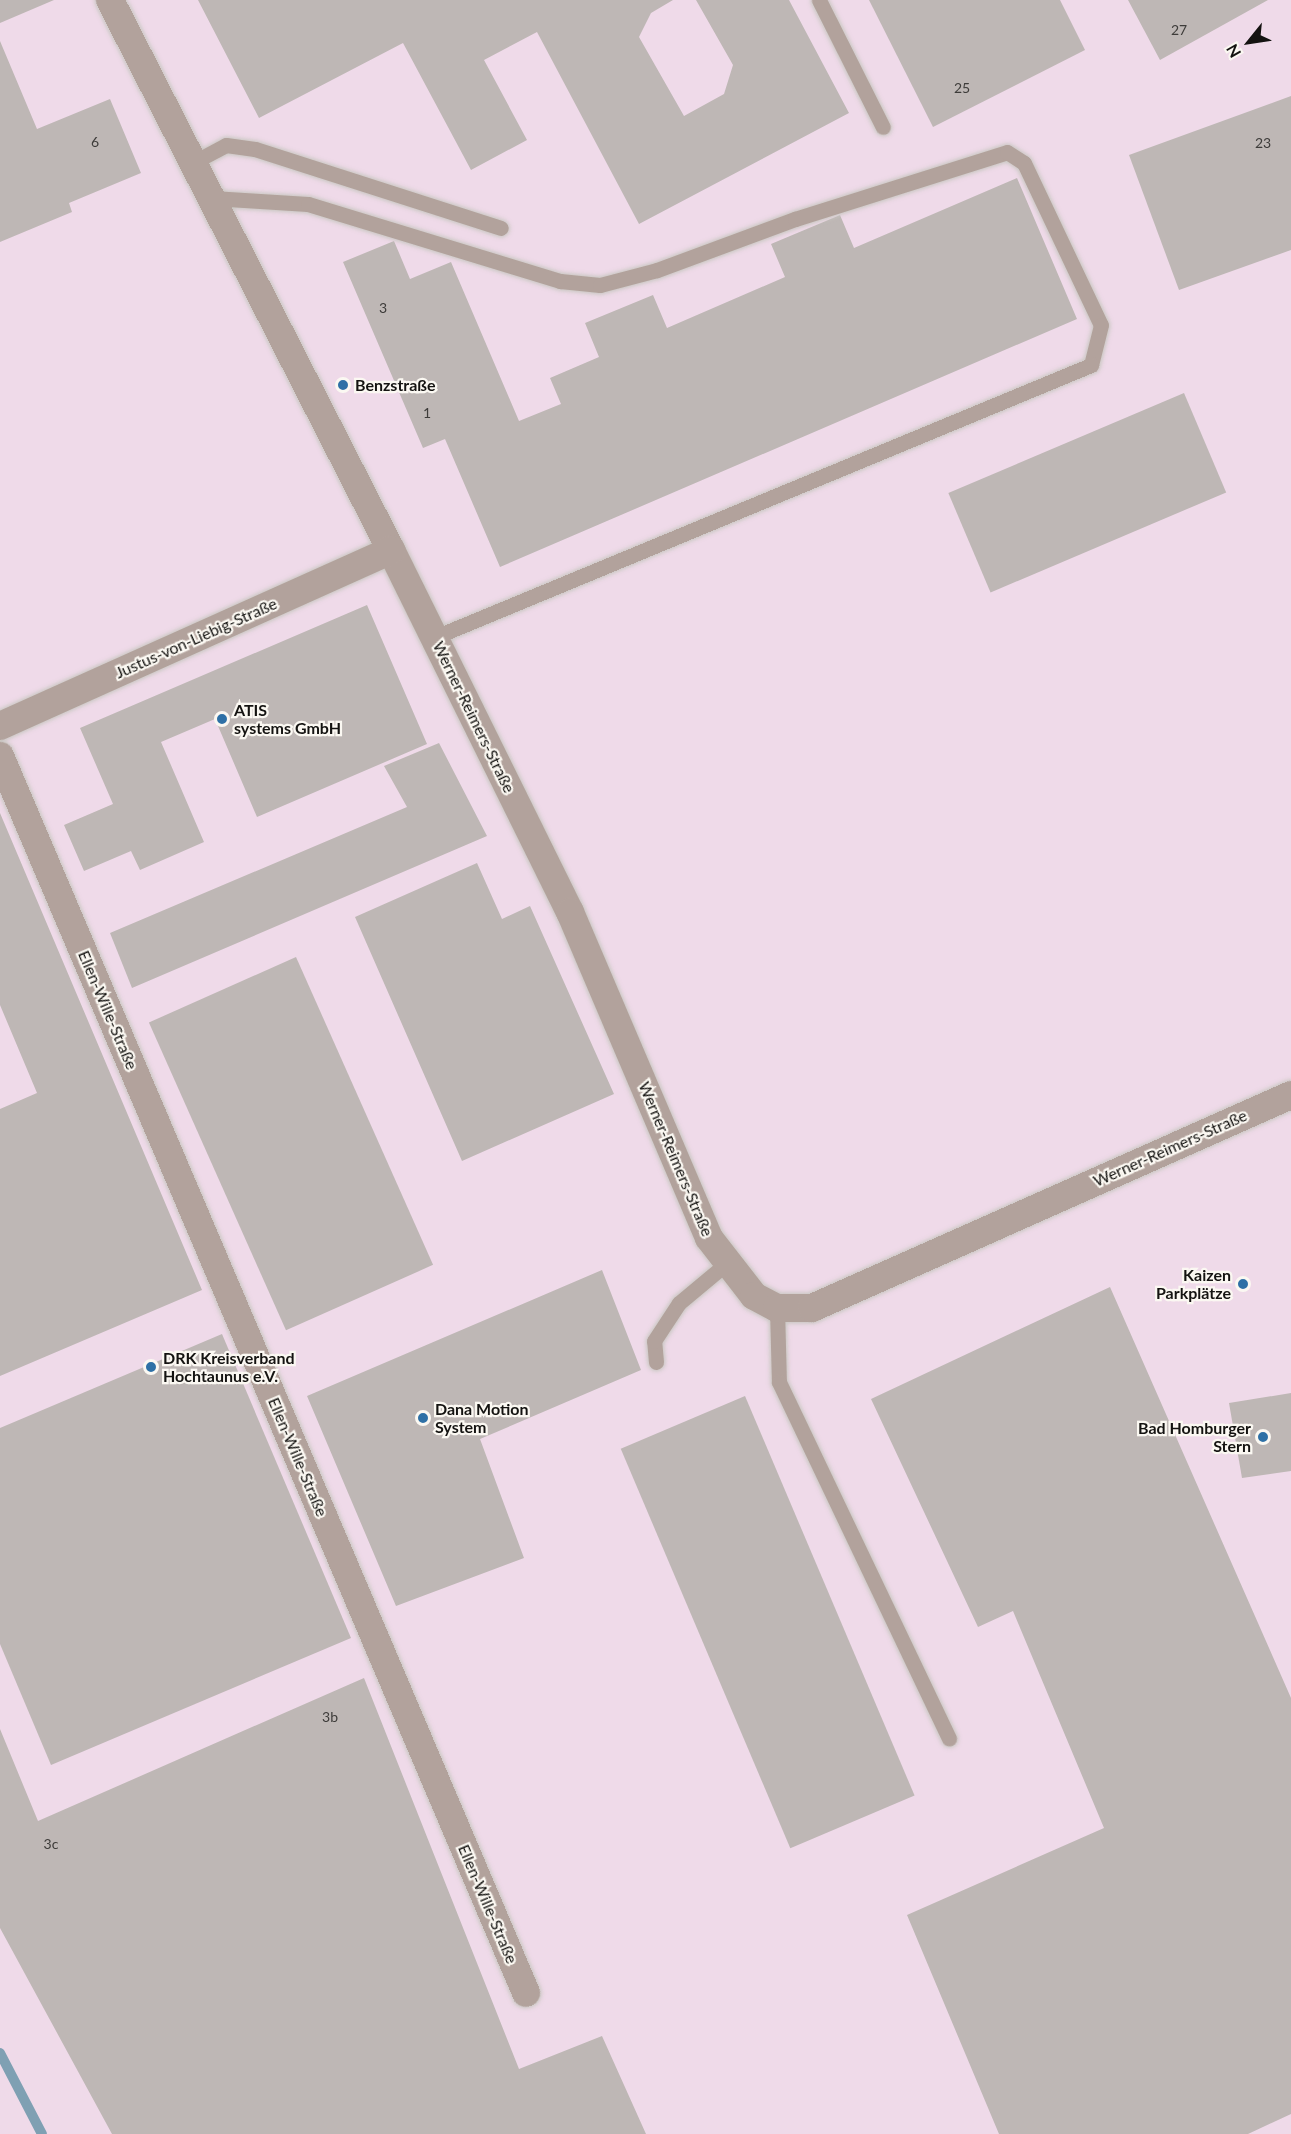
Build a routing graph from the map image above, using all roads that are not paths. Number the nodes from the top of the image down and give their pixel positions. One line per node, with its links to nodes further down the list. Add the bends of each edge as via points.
1 (110, 0): 4 (street)
2 (819, 0): 3 (lane)
3 (883, 127)
4 (194, 162): 5 (street); 6 (lane, via 226,146 255,149)
5 (212, 198): 7 (street); 8 (lane, via 308,204 560,280 600,285 657,270 795,219 1007,152 1024,163 1101,325 1091,365)
6 (501, 228)
7 (391, 550): 8 (street, Werner-Reimers-Straße); 9 (street, Justus-von-Liebig-Straße)
8 (435, 637): 12 (street, Werner-Reimers-Straße, via 570,912 675,1164 709,1238)
9 (0, 726)
10 (0, 756): 16 (street, Ellen-Wille-Straße)
11 (1291, 1095): 13 (street, Werner-Reimers-Straße, via 812,1308)
12 (727, 1263): 13 (street, Werner-Reimers-Straße, via 754,1296); 14 (lane, via 679,1303 654,1341)
13 (777, 1308): 15 (lane, via 778,1382)
14 (656, 1362)
15 (949, 1738)
16 (526, 1993)

